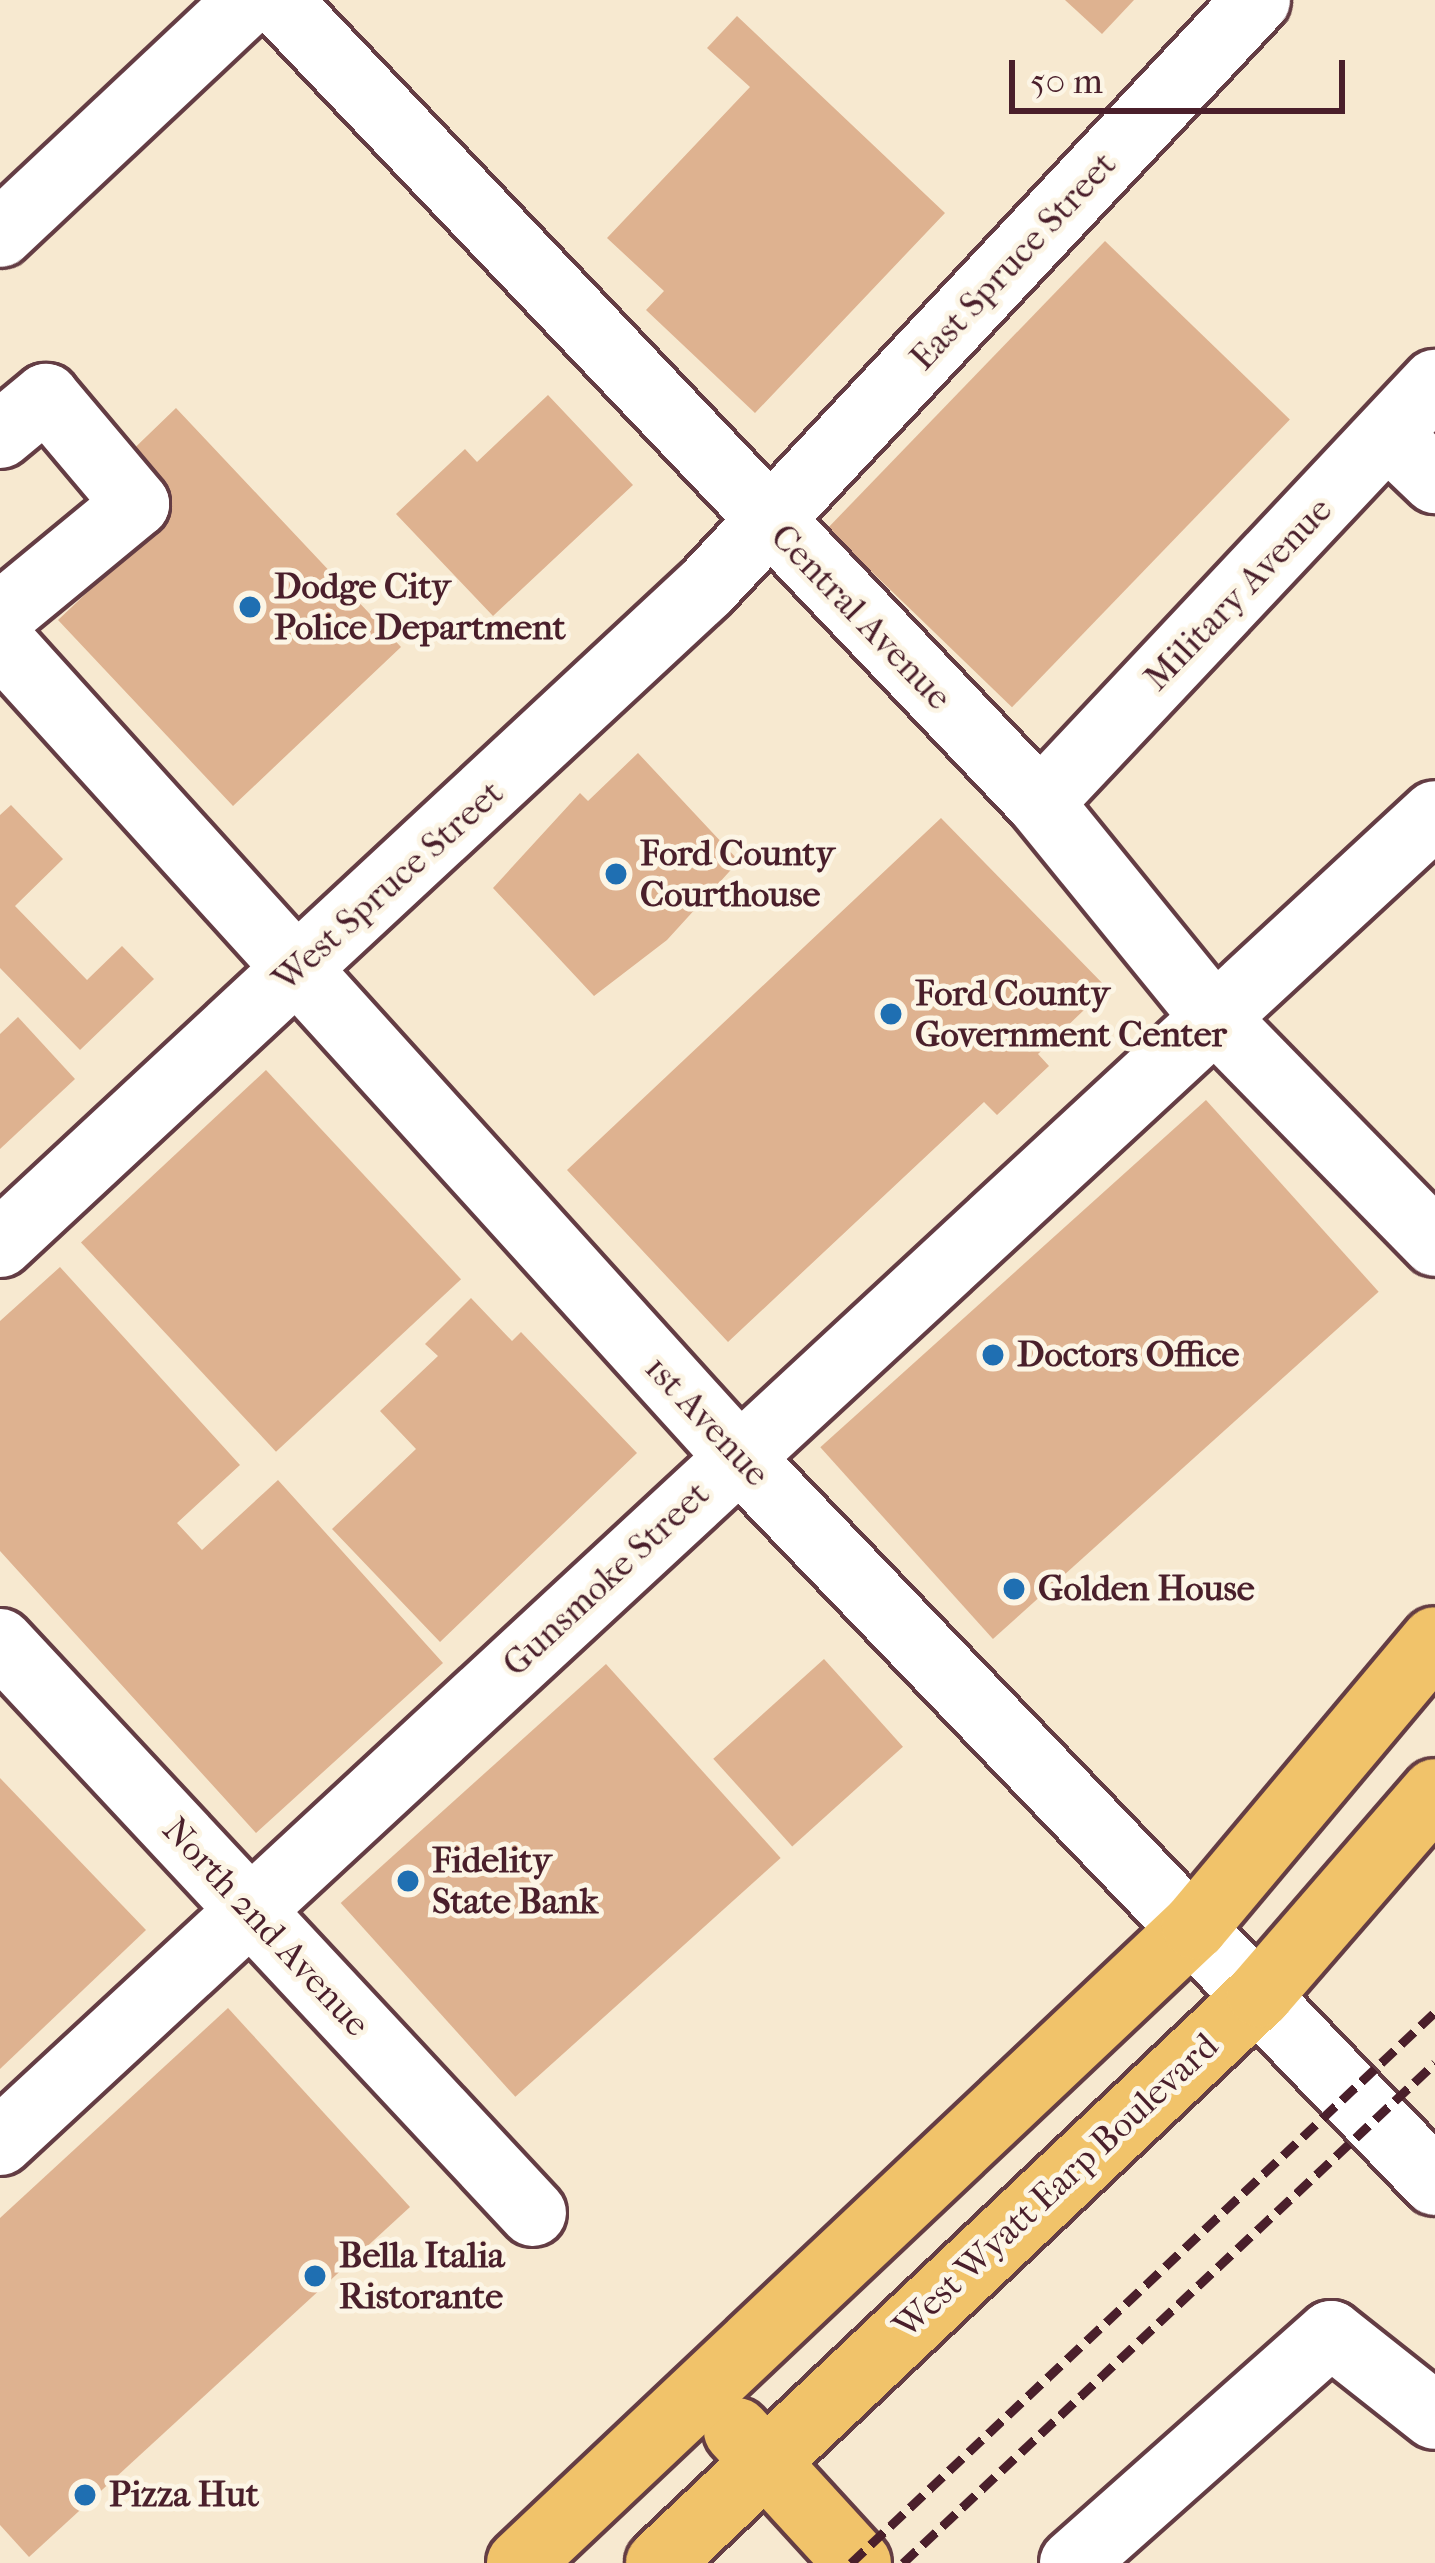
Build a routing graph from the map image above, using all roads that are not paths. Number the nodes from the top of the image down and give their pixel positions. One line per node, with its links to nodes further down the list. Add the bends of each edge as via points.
1 (248, 0): 4 (street)
2 (277, 0): 8 (street, Central Avenue)
3 (1257, 0): 8 (street, East Spruce Street)
4 (0, 234)
5 (1435, 383): 7 (street, Military Avenue)
6 (0, 435): 9 (street, via 46,397 136,504)
7 (1412, 458): 11 (street, Military Avenue)
8 (770, 521): 11 (street, Central Avenue); 13 (street, West Spruce Street)
9 (0, 616)
10 (0, 640): 13 (street, 1st Avenue)
11 (1040, 803): 14 (street, Central Avenue)
12 (1435, 814): 14 (street, Gunsmoke Street)
13 (296, 970): 16 (street, West Spruce Street); 17 (street, 1st Avenue)
14 (1212, 1015): 15 (street, Central Avenue); 17 (street, Gunsmoke Street)
15 (1435, 1243)
16 (0, 1244)
17 (739, 1457): 21 (street, Gunsmoke Street); 22 (street, 1st Avenue)
18 (1435, 1640): 22 (main road)
19 (0, 1642): 21 (street, North 2nd Avenue)
20 (1435, 1792): 23 (main road, West Wyatt Earp Boulevard)
21 (248, 1907): 24 (street, Gunsmoke Street); 26 (street, North 2nd Avenue)
22 (1195, 1926): 23 (street, 1st Avenue); 27 (main road)
23 (1260, 1994): 25 (street, 1st Avenue); 29 (main road, West Wyatt Earp Boulevard)
24 (0, 2142)
25 (1435, 2182)
26 (533, 2213)
27 (701, 2394): 29 (main road); 30 (main road)
28 (1435, 2416): 33 (street, via 1330,2334)
29 (766, 2461): 31 (main road, West Wyatt Earp Boulevard); 32 (main road)
30 (520, 2563)
31 (659, 2563)
32 (858, 2563)
33 (1073, 2563)

